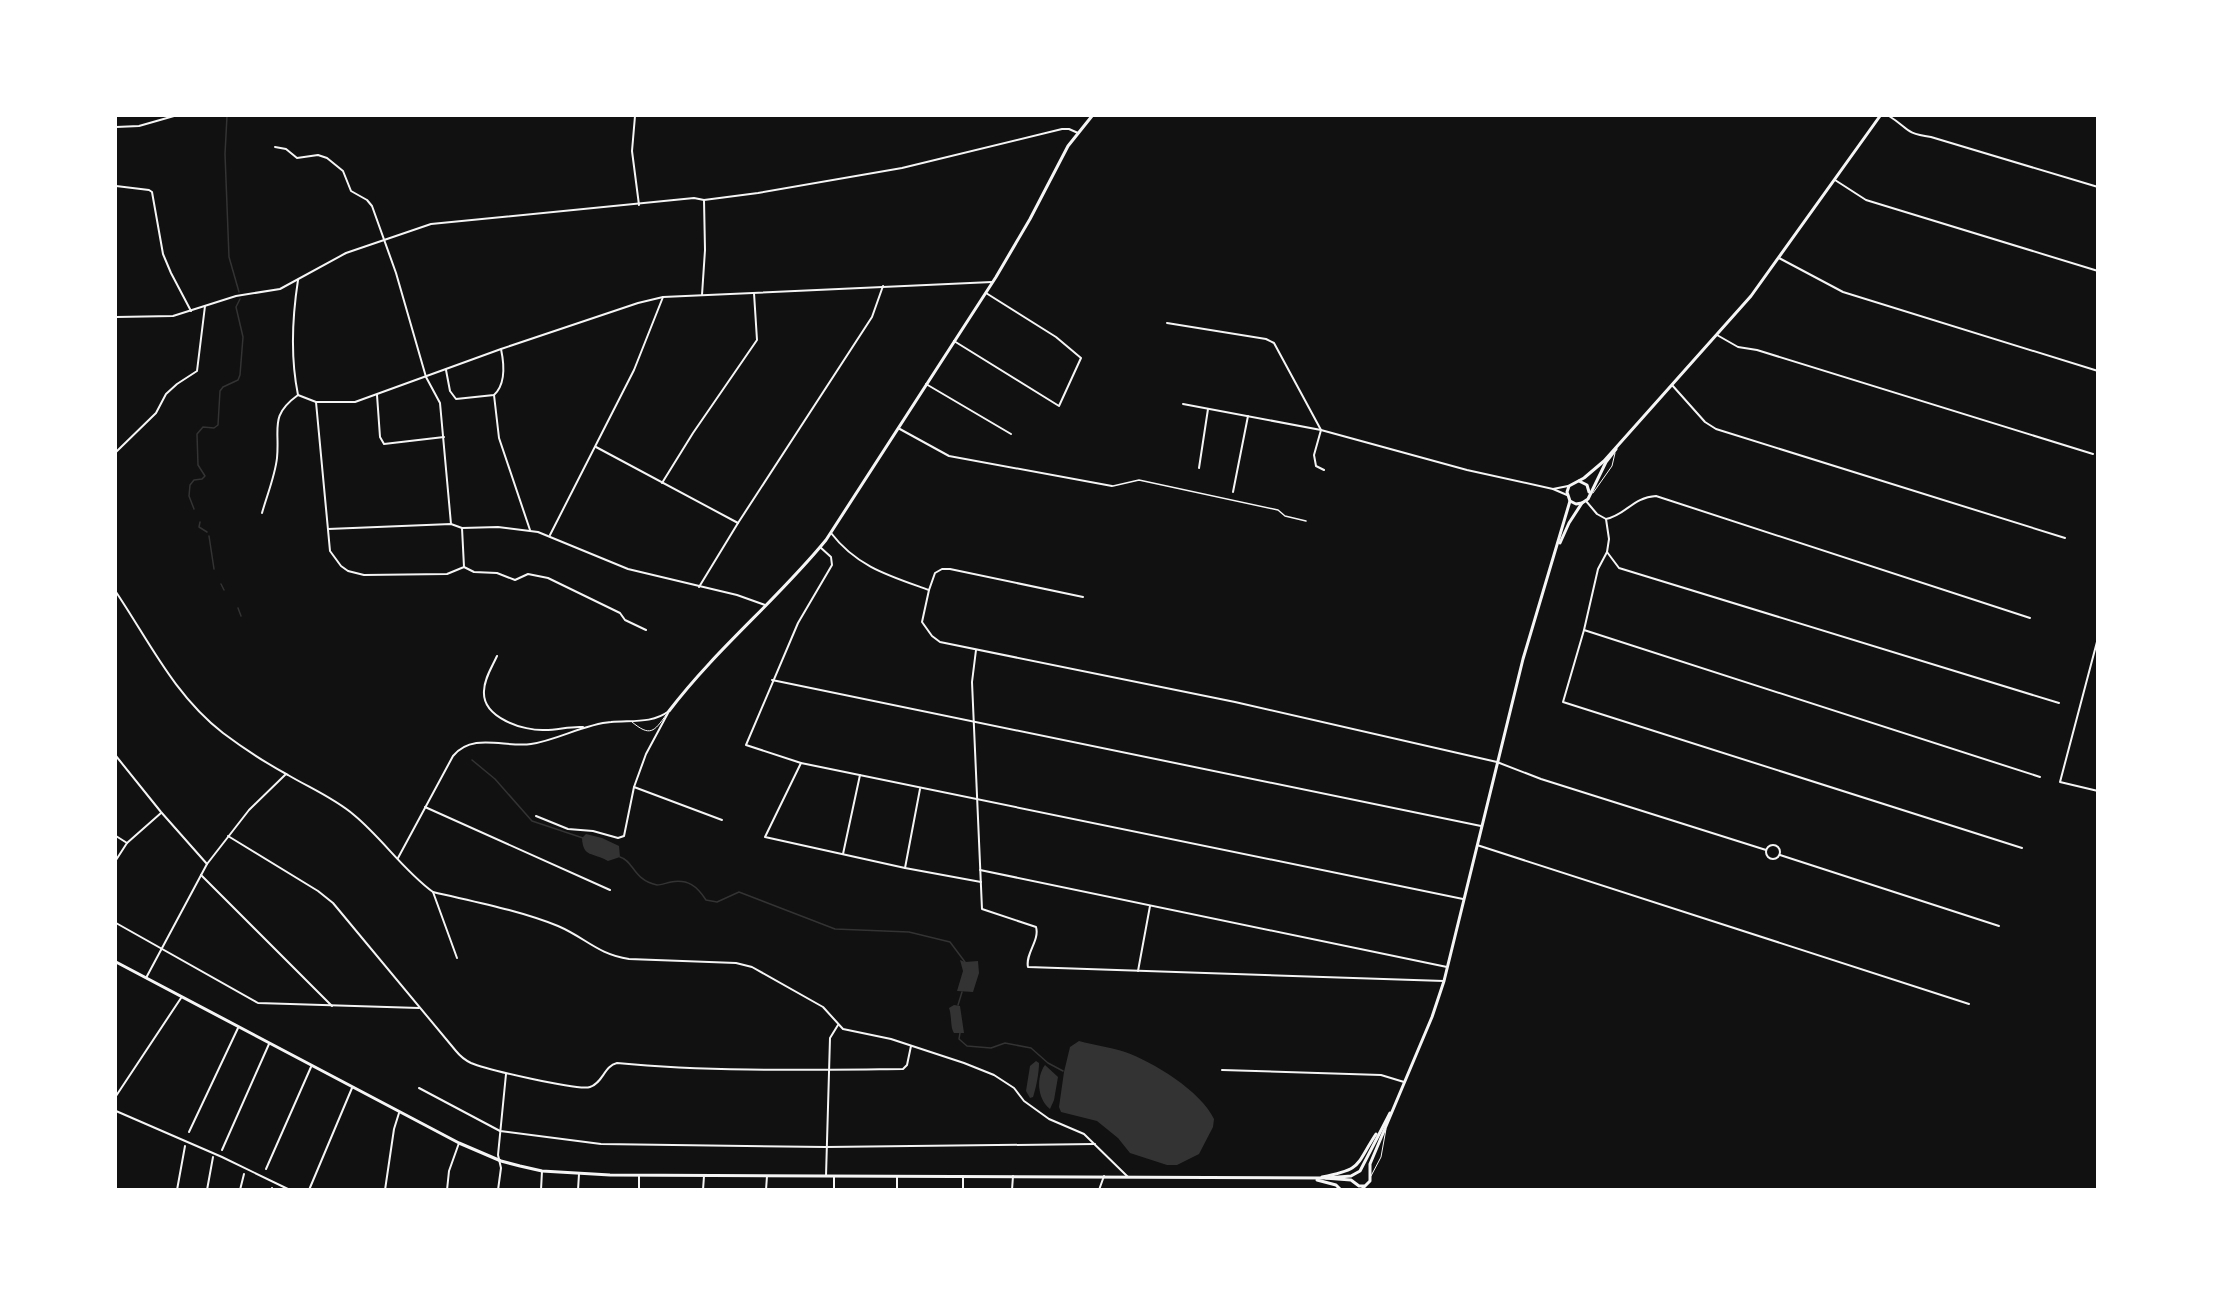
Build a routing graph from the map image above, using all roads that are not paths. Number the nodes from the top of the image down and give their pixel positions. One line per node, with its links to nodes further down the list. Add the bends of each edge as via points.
1 (174, 116): 6 (street, via 139,126)
2 (635, 116): 13 (street, via 632,151)
3 (1092, 116): 7 (main road)
4 (1880, 116): 9 (main road)
5 (1889, 116): 11 (street, via 1915,135)
6 (116, 127)
7 (1078, 133): 12 (street, via 1062,129 902,168); 18 (main road)
8 (275, 147): 14 (street, via 286,149 297,158 320,155 341,168 349,189 371,203)
9 (1835, 180): 15 (main road); 16 (street, via 1866,200)
10 (116, 186): 25 (street, via 152,192 164,254)
11 (2097, 187)
12 (704, 200): 13 (street); 22 (street)
13 (639, 205): 14 (street, via 431,225)
14 (384, 239): 17 (street, via 339,256); 33 (street)
15 (1779, 258): 28 (main road); 32 (street, via 1843,292)
16 (2097, 271)
17 (298, 280): 24 (street, via 280,289); 36 (street, via 292,319 293,371)
18 (992, 282): 19 (street); 21 (main road)
19 (883, 286): 20 (street); 68 (street, via 872,317)
20 (753, 292): 22 (street); 55 (street, via 757,340)
21 (986, 293): 29 (main road); 29 (street, via 1056,337 1081,358 1059,406)
22 (702, 294): 23 (street)
23 (663, 297): 30 (street); 48 (street, via 634,370)
24 (205, 305): 25 (street); 50 (street, via 197,371 166,394 156,413)
25 (191, 310): 26 (street, via 164,317)
26 (116, 317)
27 (1167, 323): 44 (street, via 1274,343)
28 (1718, 335): 35 (main road); 51 (street, via 1738,347)
29 (954, 341): 34 (main road)
30 (501, 349): 31 (street); 38 (street, via 504,364)
31 (446, 369): 33 (street); 38 (street, via 450,391 456,399)
32 (2097, 370)
33 (426, 377): 37 (street); 46 (street, via 440,403)
34 (926, 384): 43 (main road); 45 (street)
35 (1672, 385): 47 (main road); 75 (street, via 1716,429)
36 (298, 395): 39 (street); 65 (street, via 284,405 279,415 277,458)
37 (377, 395): 39 (street, via 350,403); 46 (street, via 380,440 384,444)
38 (494, 395): 72 (street, via 500,438)
39 (316, 402): 71 (street)
40 (1182, 404): 41 (street)
41 (1208, 409): 42 (street); 52 (street)
42 (1248, 416): 44 (street); 59 (street)
43 (898, 428): 56 (street, via 949,456); 73 (main road)
44 (1321, 430): 53 (street, via 1314,455 1316,466); 58 (street)
45 (1011, 434)
46 (444, 437): 69 (street)
47 (1624, 438): 49 (main road); 54 (main road)
48 (596, 447): 55 (street); 74 (street)
49 (1616, 448): 61 (main road); 61 (lane, via 1612,466)
50 (116, 452)
51 (2093, 454)
52 (1198, 468)
53 (1324, 470)
54 (1579, 481): 57 (main road); 61 (main road, via 1587,485)
55 (662, 483): 68 (street)
56 (1112, 486): 67 (street, via 1139,480 1278,510 1285,516)
57 (1569, 486): 58 (street); 60 (main road)
58 (1553, 489): 60 (street)
59 (1233, 492)
60 (1567, 495): 62 (main road)
61 (1589, 495): 63 (main road)
62 (1570, 501): 64 (main road); 78 (main road)
63 (1586, 501): 64 (main road); 66 (street)
64 (1582, 503): 78 (main road)
65 (262, 513)
66 (1606, 519): 77 (street); 85 (street, via 1615,517 1640,498 1656,496)
67 (1306, 520)
68 (738, 523): 80 (street)
69 (451, 524): 70 (street); 71 (street)
70 (462, 528): 72 (street); 79 (street)
71 (328, 530): 79 (street, via 335,560 355,573 447,574)
72 (530, 530): 74 (street)
73 (831, 533): 76 (main road); 81 (street, via 857,560)
74 (550, 535): 80 (street, via 614,564)
75 (2065, 538)
76 (820, 547): 84 (main road); 91 (street, via 832,559 832,565 801,616)
77 (1607, 552): 87 (street, via 1598,570); 92 (street, via 1619,568)
78 (1554, 557): 98 (main road)
79 (464, 567): 86 (street, via 515,580 528,573 548,578)
80 (699, 587): 84 (street)
81 (929, 590): 83 (street, via 935,573 950,569); 89 (street, via 922,622 932,636 940,642)
82 (116, 594): 100 (street, via 165,671 203,715)
83 (1083, 597)
84 (765, 605): 93 (main road, via 693,679)
85 (2030, 618)
86 (646, 630)
87 (1584, 630): 102 (street); 116 (street, via 1563,702)
88 (2097, 638): 105 (street, via 2060,782)
89 (976, 650): 95 (street); 98 (street, via 1234,702)
90 (497, 656): 96 (street, via 483,691 494,713 526,729)
91 (772, 680): 95 (street); 99 (street, via 746,745)
92 (2059, 702)
93 (669, 711): 94 (street, via 652,719); 94 (lane, via 651,731 646,732); 103 (street, via 648,748)
94 (631, 721): 96 (street)
95 (973, 721): 106 (street); 111 (street)
96 (585, 728): 107 (street, via 531,744 470,743 460,747)
97 (116, 756): 108 (street)
98 (1497, 762): 111 (main road); 117 (street)
99 (801, 763): 101 (street); 118 (street, via 765,837)
100 (285, 774): 113 (street); 120 (street, via 336,801)
101 (860, 775): 104 (street); 118 (street)
102 (2040, 777)
103 (634, 787): 109 (street, via 621,837 568,829); 110 (street)
104 (920, 788): 106 (street); 123 (street)
105 (2097, 791)
106 (976, 800): 124 (street); 129 (street)
107 (425, 807): 120 (street); 127 (street)
108 (161, 812): 114 (street); 122 (street)
109 (536, 816)
110 (722, 820)
111 (1481, 826): 115 (main road)
112 (116, 836): 114 (street)
113 (228, 836): 122 (street); 143 (street, via 333,903)
114 (127, 843): 121 (street)
115 (1477, 844): 129 (main road); 141 (street)
116 (2022, 848)
117 (1766, 850): 119 (street, via 1771,859); 119 (street, via 1776,846)
118 (843, 855): 123 (street)
119 (1779, 855): 132 (street)
120 (398, 858): 128 (street)
121 (116, 860)
122 (207, 864): 125 (street)
123 (905, 868): 126 (street)
124 (980, 870): 126 (street); 130 (street)
125 (201, 875): 133 (street); 142 (street)
126 (981, 882): 137 (street, via 982,909 1032,924 1038,930 1028,967)
127 (610, 890)
128 (433, 892): 134 (street); 144 (street, via 535,917 612,956 752,967 826,1009)
129 (1463, 899): 136 (main road)
130 (1150, 905): 136 (street); 137 (street)
131 (116, 923): 133 (street)
132 (1999, 926)
133 (161, 949): 138 (street); 142 (street, via 253,1002)
134 (457, 958)
135 (116, 962): 138 (main road)
136 (1447, 967): 139 (main road)
137 (1138, 971): 139 (street)
138 (146, 979): 140 (main road)
139 (1444, 981): 152 (main road)
140 (181, 998): 145 (main road); 155 (street)
141 (1969, 1004)
142 (332, 1006): 143 (street)
143 (420, 1008): 151 (street, via 464,1059)
144 (838, 1025): 147 (street); 149 (street, via 830,1038)
145 (238, 1028): 146 (main road); 160 (street)
146 (269, 1044): 148 (main road); 165 (street)
147 (911, 1046): 149 (street, via 903,1069); 162 (street, via 994,1075 1014,1088 1026,1103 1058,1124 1082,1132)
148 (311, 1067): 153 (main road); 168 (street)
149 (829, 1070): 151 (street, via 676,1068 617,1063 609,1066 597,1083 585,1088); 164 (street)
150 (1222, 1070): 152 (street, via 1381,1075)
151 (507, 1073): 159 (street)
152 (1404, 1082): 158 (main road)
153 (352, 1088): 157 (main road); 192 (street)
154 (419, 1088): 159 (street)
155 (116, 1096)
156 (116, 1111): 191 (street)
157 (399, 1113): 161 (main road); 193 (street)
158 (1384, 1126): 170 (main road); 183 (main road, via 1370,1164); 183 (lane, via 1381,1158); 184 (main road, via 1354,1167)
159 (500, 1131): 164 (street, via 601,1144); 167 (street)
160 (189, 1132)
161 (459, 1143): 167 (main road); 194 (street)
162 (1096, 1144): 164 (street); 182 (street)
163 (185, 1146): 188 (street)
164 (826, 1147): 176 (street)
165 (222, 1150)
166 (213, 1157): 189 (street)
167 (501, 1161): 169 (main road); 195 (street)
168 (266, 1169)
169 (542, 1171): 172 (main road); 196 (street)
170 (1358, 1172): 183 (main road, via 1366,1172); 185 (main road, via 1347,1177); 186 (main road)
171 (243, 1174): 190 (street)
172 (579, 1174): 173 (main road); 197 (street)
173 (639, 1175): 174 (main road); 198 (street)
174 (704, 1176): 175 (main road); 199 (street)
175 (767, 1176): 176 (main road); 200 (street)
176 (826, 1176): 177 (main road)
177 (834, 1176): 181 (main road); 201 (street)
178 (963, 1176): 179 (main road); 181 (main road); 203 (street)
179 (1013, 1176): 180 (main road); 204 (street)
180 (1104, 1176): 182 (main road); 205 (street)
181 (897, 1177): 202 (street)
182 (1129, 1177): 184 (main road)
183 (1370, 1177): 187 (main road)
184 (1312, 1178): 185 (main road); 206 (main road)
185 (1324, 1178): 186 (main road, via 1347,1179)
186 (1356, 1186): 187 (main road)
187 (1363, 1188)
188 (177, 1190)
189 (207, 1190)
190 (240, 1190)
191 (290, 1190)
192 (309, 1190)
193 (385, 1190)
194 (447, 1190)
195 (498, 1190)
196 (541, 1190)
197 (578, 1190)
198 (639, 1190)
199 (703, 1190)
200 (766, 1190)
201 (834, 1190)
202 (897, 1190)
203 (963, 1190)
204 (1012, 1190)
205 (1099, 1190)
206 (1341, 1190)

